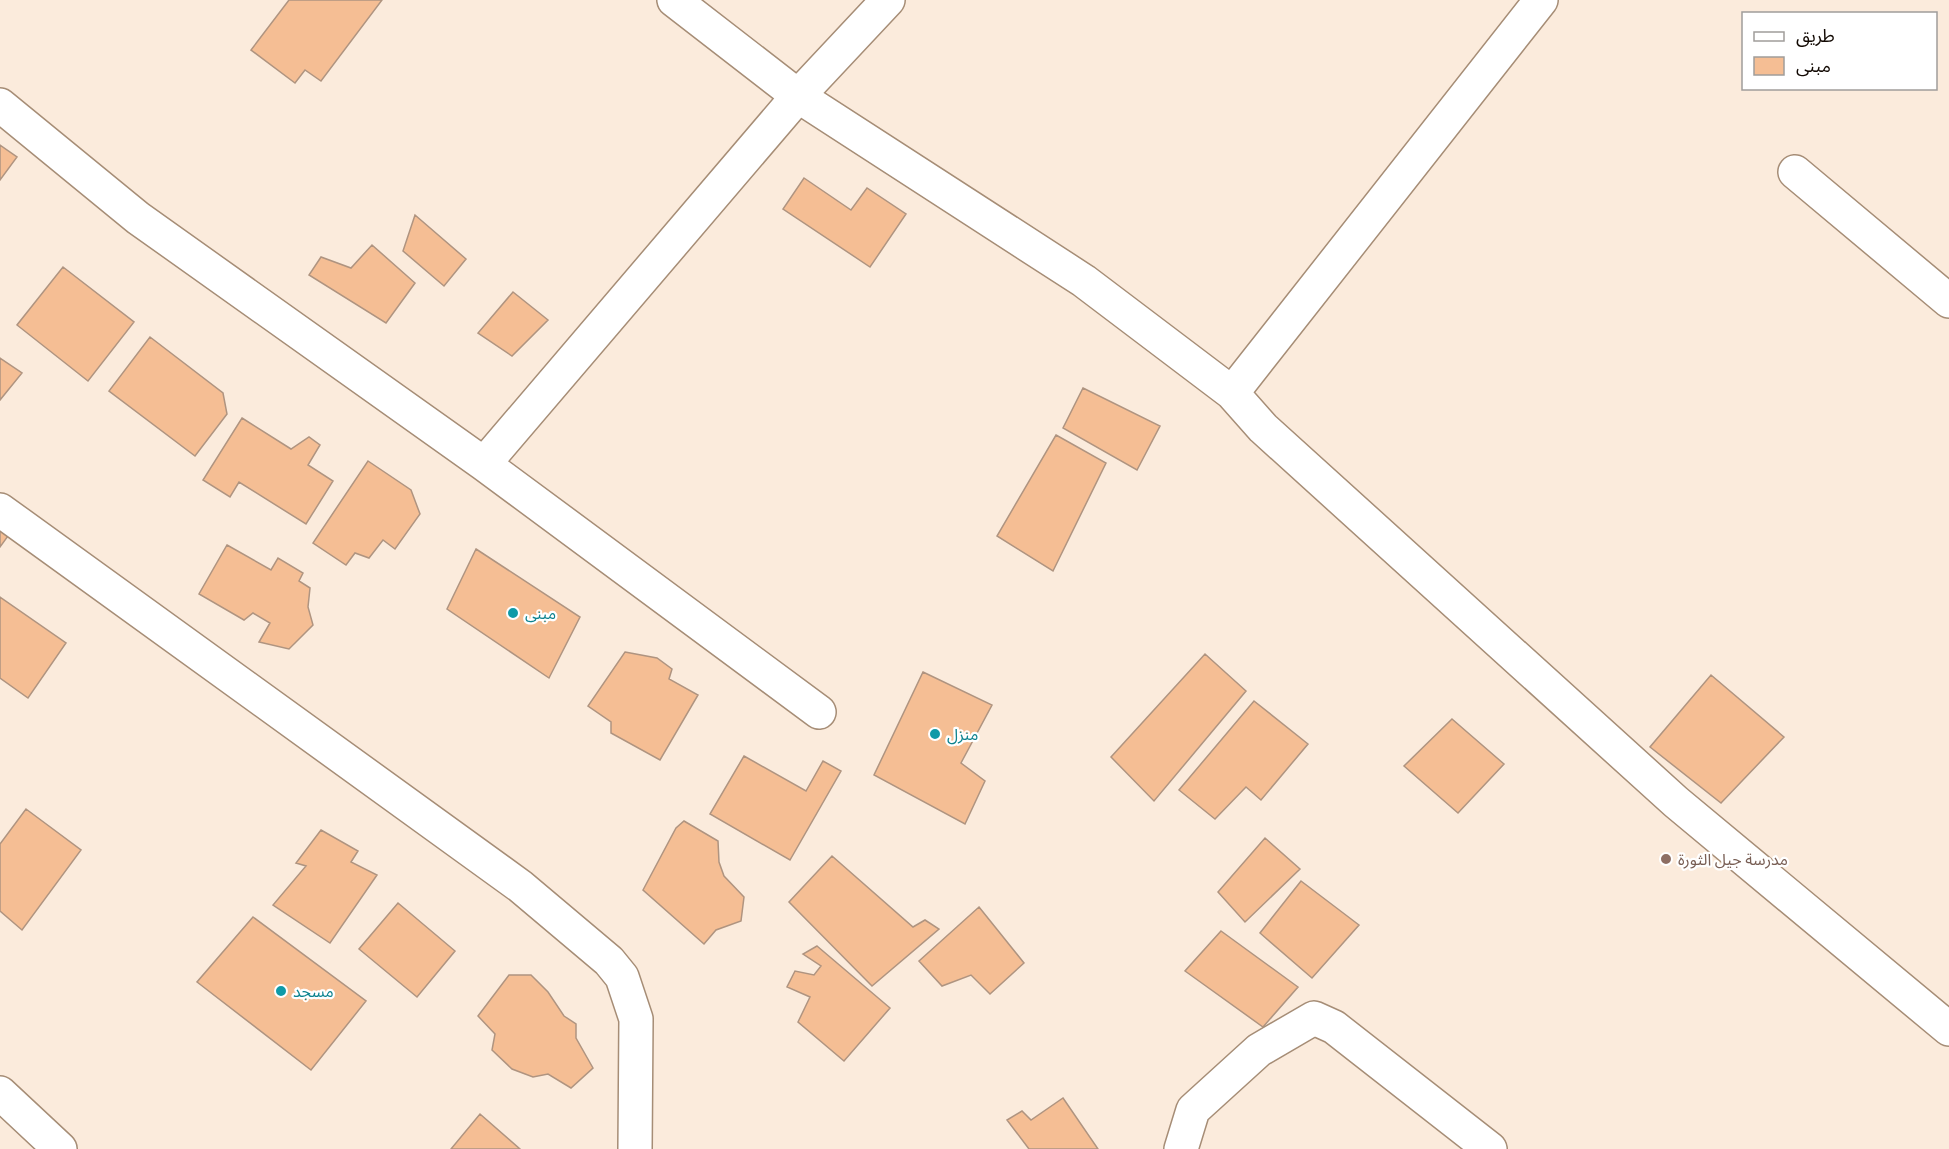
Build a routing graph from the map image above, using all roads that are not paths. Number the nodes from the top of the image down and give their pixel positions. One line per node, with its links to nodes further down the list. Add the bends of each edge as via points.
1 (674, 0): 4 (street)
2 (888, 0): 4 (street)
3 (1541, 0): 8 (street)
4 (798, 96): 8 (street, via 1084,281); 9 (street)
5 (0, 105): 9 (street, via 138,218)
6 (1795, 172): 7 (street)
7 (1949, 301)
8 (1232, 393): 12 (street, via 1263,428 1676,802)
9 (484, 464): 11 (street)
10 (0, 510): 15 (street, via 520,886 609,961 622,977 636,1019)
11 (819, 712)
12 (1949, 1029)
13 (0, 1094): 14 (street)
14 (60, 1149)
15 (635, 1149)
16 (1181, 1149): 17 (street, via 1193,1110 1259,1050 1314,1018 1334,1027)
17 (1490, 1149)

